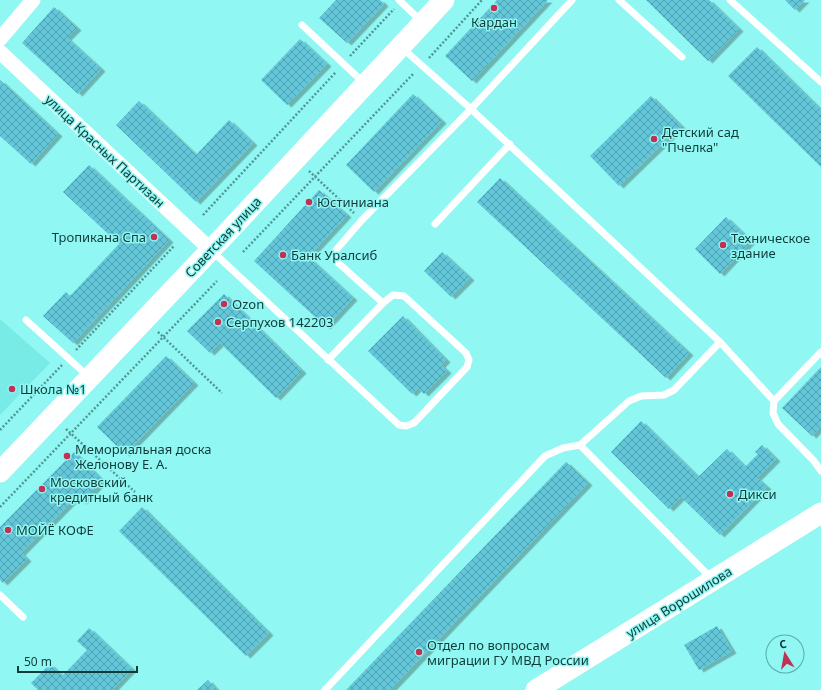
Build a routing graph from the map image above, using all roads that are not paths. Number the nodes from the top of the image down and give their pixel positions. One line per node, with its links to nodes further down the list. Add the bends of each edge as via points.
1 (33, 0): 9 (street)
2 (444, 0): 7 (street, Советская улица)
3 (572, 0): 15 (lane)
4 (619, 0): 12 (lane)
5 (730, 0): 13 (lane)
6 (400, 1): 7 (lane)
7 (423, 23): 10 (street, Советская улица)
8 (302, 26): 14 (lane)
9 (0, 39)
10 (400, 47): 14 (street, Советская улица); 15 (lane)
11 (0, 52): 18 (street, улица Красных Партизан)
12 (682, 57)
13 (821, 82)
14 (366, 84): 18 (street, Советская улица)
15 (471, 109): 16 (lane); 19 (lane, via 336,250 336,261)
16 (510, 144): 17 (lane); 21 (lane)
17 (435, 224)
18 (211, 250): 23 (lane); 24 (street, Советская улица)
19 (383, 302): 23 (lane); 23 (lane, via 393,295 404,296 466,353 469,360 467,367 414,423 406,426 399,425)
20 (26, 320): 24 (lane)
21 (720, 342): 25 (lane); 26 (lane, via 674,390 664,395 641,396 629,400)
22 (821, 352): 25 (lane)
23 (328, 360)
24 (89, 377): 28 (street, Советская улица)
25 (774, 401): 27 (lane, via 773,413 778,424)
26 (580, 445): 30 (lane); 34 (lane, via 563,448 545,456)
27 (821, 471)
28 (0, 472)
29 (821, 513): 30 (street, улица Ворошилова)
30 (714, 580): 33 (street, улица Ворошилова)
31 (0, 595): 32 (lane)
32 (23, 617)
33 (540, 689)
34 (325, 690)

